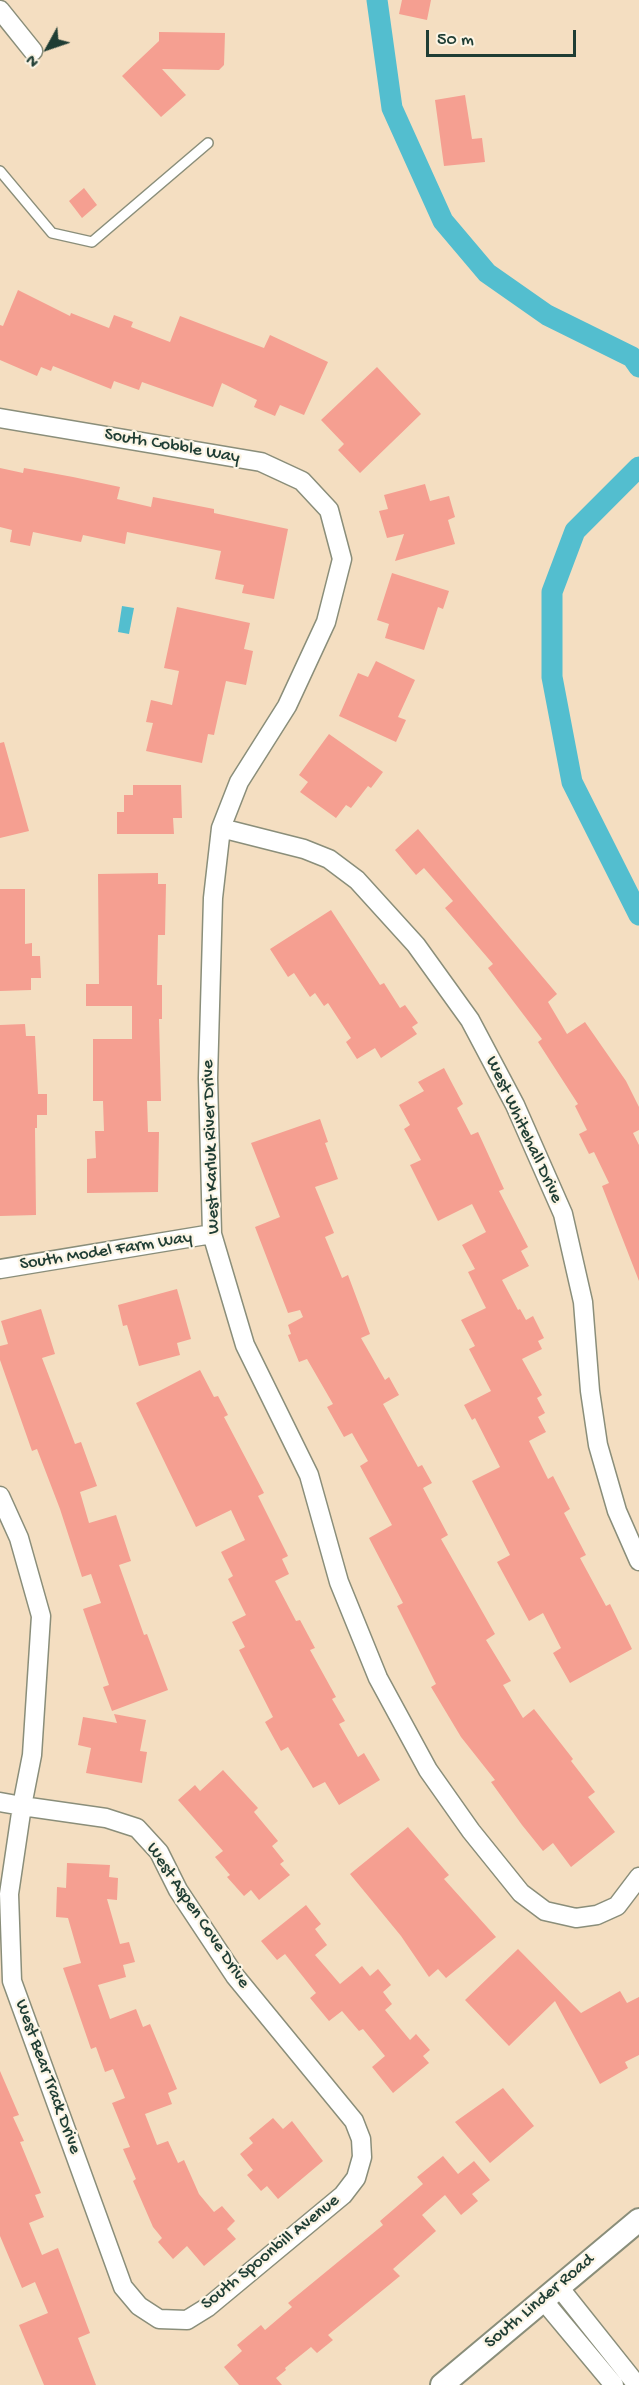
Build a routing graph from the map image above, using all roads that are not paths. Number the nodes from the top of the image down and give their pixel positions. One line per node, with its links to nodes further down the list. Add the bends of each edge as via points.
1 (0, 10): 2 (street)
2 (33, 51)
3 (208, 143): 4 (lane, via 92,242 52,233)
4 (0, 171)
5 (0, 418): 6 (street, South Cobble Way, via 261,462 302,481)
6 (329, 510): 7 (street, West Karluk River Drive, via 342,559 326,622 286,706 239,782)
7 (221, 828): 8 (street, West Karluk River Drive, via 213,898 208,1078); 11 (street, West Whitehall Drive, via 304,849 329,859 357,880 416,945 470,1020 515,1105 562,1214 583,1302 598,1445 617,1511)
8 (212, 1233): 9 (street, South Model Farm Way); 14 (street, West Karluk River Drive, via 245,1345 309,1475 339,1582 378,1678 428,1770 521,1893 545,1911 576,1918 597,1915 617,1906)
9 (0, 1269)
10 (0, 1496): 13 (street, West Bear Track Drive, via 19,1538 41,1616 32,1755)
11 (639, 1561)
12 (0, 1802): 13 (street, West Aspen Cove Drive)
13 (22, 1806): 15 (street, West Aspen Cove Drive, via 106,1818 137,1828 159,1852 178,1890 235,1976 354,2121); 18 (street, West Bear Track Drive, via 9,1894 12,1981 123,2287 139,2306)
14 (639, 1877)
15 (362, 2157): 18 (street, South Spoonbill Avenue, via 357,2178 344,2195 208,2307 187,2319)
16 (639, 2220): 17 (street, South Linder Road)
17 (551, 2293): 19 (street, South Linder Road); 20 (street); 21 (street)
18 (159, 2319)
19 (442, 2385)
20 (614, 2385)
21 (637, 2385)

